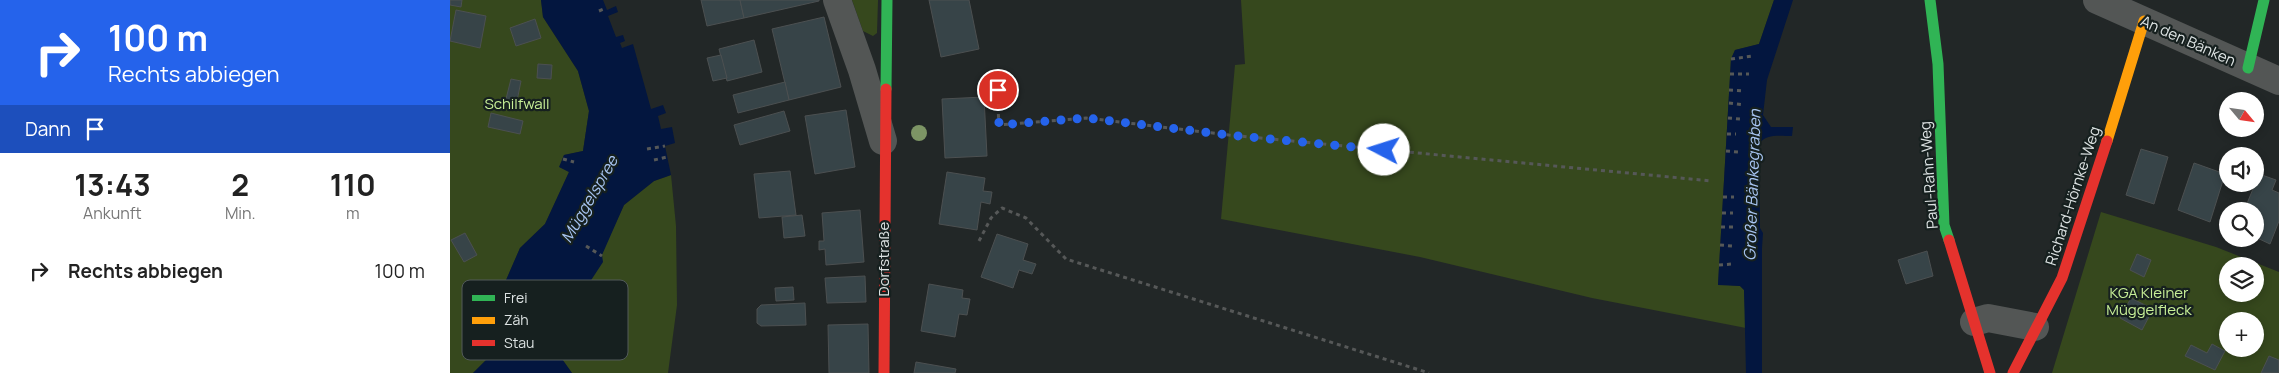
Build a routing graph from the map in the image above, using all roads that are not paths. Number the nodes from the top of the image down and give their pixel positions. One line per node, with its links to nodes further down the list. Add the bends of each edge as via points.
1 (837, 0): 9 (street, Dorfstraße)
2 (887, 0): 9 (street, Dorfstraße)
3 (1930, 0): 10 (street, Paul-Rahn-Weg, via 1938,64 1944,225)
4 (2097, 0): 6 (street, An den Bänken)
5 (2264, 0): 7 (street)
6 (2144, 21): 7 (street, An den Bänken); 11 (street, Richard-Hörnke-Weg, via 2073,249 2062,278)
7 (2248, 68): 8 (street, An den Bänken)
8 (2279, 81)
9 (884, 145): 12 (street, Dorfstraße)
10 (1974, 322): 11 (street, via 1988,318); 13 (street, Paul-Rahn-Weg)
11 (2035, 327): 14 (street, Richard-Hörnke-Weg)
12 (884, 373)
13 (1990, 373)
14 (2013, 373)

